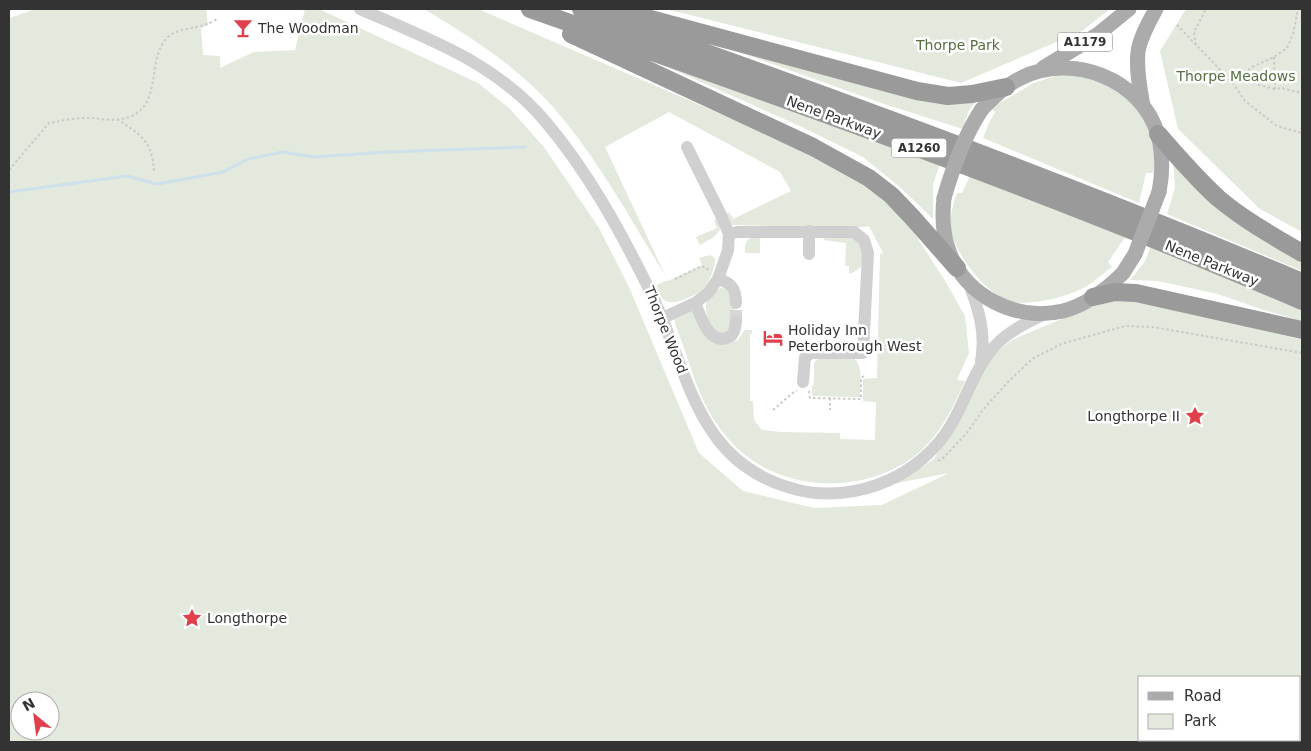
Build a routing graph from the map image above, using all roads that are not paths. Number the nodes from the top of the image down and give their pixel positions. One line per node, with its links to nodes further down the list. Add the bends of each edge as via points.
1 (360, 9): 26 (street, Thorpe Wood, via 458,52 487,69 544,120 595,188 630,249)
2 (515, 9): 17 (highway, via 813,146 869,178 891,195)
3 (530, 9): 22 (highway, Nene Parkway / A1260, via 746,84 1021,186)
4 (580, 9): 19 (highway, Nene Parkway / A1260, via 754,69 1028,172)
5 (612, 9): 9 (highway, via 917,90 948,96)
6 (1128, 9): 8 (main road, A1179, via 1096,35)
7 (1156, 9): 10 (main road, via 1138,52)
8 (1037, 71): 9 (main road); 10 (main road, via 1076,68 1096,72 1122,86)
9 (1006, 87): 17 (main road, bridge, via 982,109 971,126 944,198 944,234)
10 (1143, 106): 11 (main road)
11 (1158, 134): 15 (highway, via 1190,172 1220,199); 21 (main road, bridge, via 1163,173 1136,254 1123,273)
12 (687, 147): 14 (street)
13 (809, 231): 14 (street); 16 (street); 30 (street, via 854,232 864,240 868,253 863,353 811,353 805,357)
14 (729, 234): 18 (street, via 728,250)
15 (1302, 253)
16 (810, 254)
17 (957, 268): 20 (main road)
18 (718, 279): 23 (street); 24 (street, via 732,285)
19 (1302, 282)
20 (969, 283): 25 (main road, via 1004,307); 29 (street, Thorpe Wood, via 983,332)
21 (1093, 298): 25 (main road, via 1063,311); 28 (highway, via 1115,292 1136,293)
22 (1302, 301)
23 (695, 303): 26 (street); 27 (street, via 709,333 716,339 731,337)
24 (736, 303)
25 (1046, 313): 29 (street, Thorpe Wood, via 1006,337 990,351)
26 (663, 318): 29 (street, Thorpe Wood, via 694,400 714,437 743,466 764,478 804,491 846,493 881,484 907,470 939,442 951,425)
27 (736, 322)
28 (1302, 330)
29 (980, 366)
30 (804, 388)

